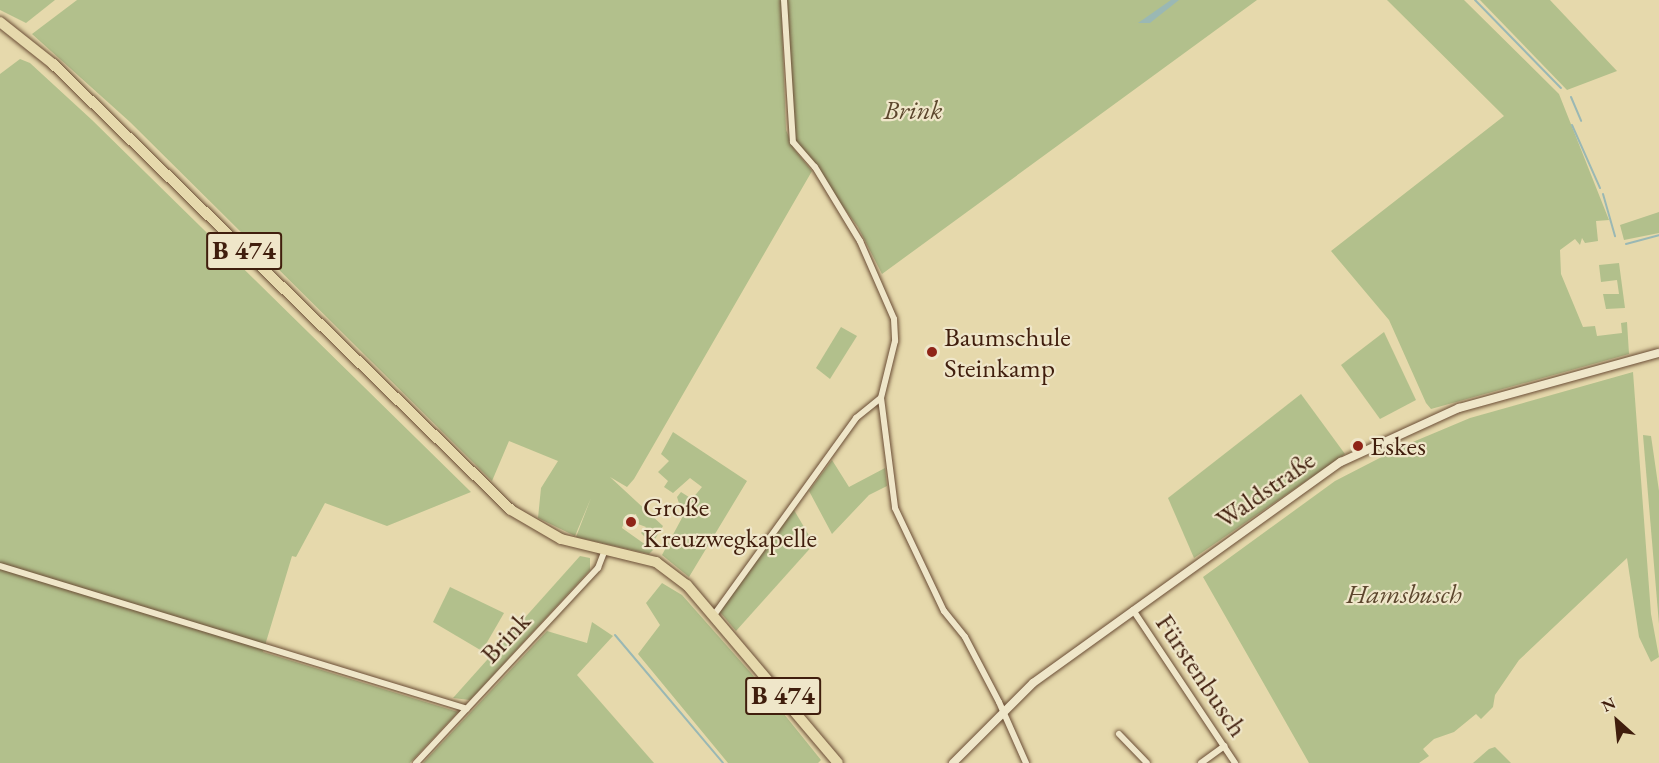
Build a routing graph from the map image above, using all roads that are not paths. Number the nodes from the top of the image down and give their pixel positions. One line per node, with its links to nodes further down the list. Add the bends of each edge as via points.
1 (784, 0): 4 (street, via 793,142 815,167 860,240 894,318 895,341)
2 (0, 22): 5 (main road, B 474, via 53,64 491,493 546,532)
3 (1659, 352): 7 (street, Waldstraße, via 1476,402 1387,438 1301,488)
4 (881, 398): 8 (street, via 856,418); 10 (street, via 885,455 899,519 940,605 965,638)
5 (605, 550): 8 (main road, B 474, via 642,557 665,567); 9 (street, Brink, via 598,568)
6 (0, 566): 9 (street)
7 (1133, 610): 10 (street, Waldstraße); 12 (street, Fürstenbusch)
8 (714, 615): 14 (main road, B 474)
9 (467, 709): 13 (street, Brink)
10 (1002, 710): 15 (street, Waldstraße); 16 (street)
11 (1119, 734): 17 (street)
12 (1224, 746): 18 (street); 19 (street, Fürstenbusch)
13 (416, 763)
14 (838, 763)
15 (953, 763)
16 (1026, 763)
17 (1147, 763)
18 (1201, 763)
19 (1235, 763)

